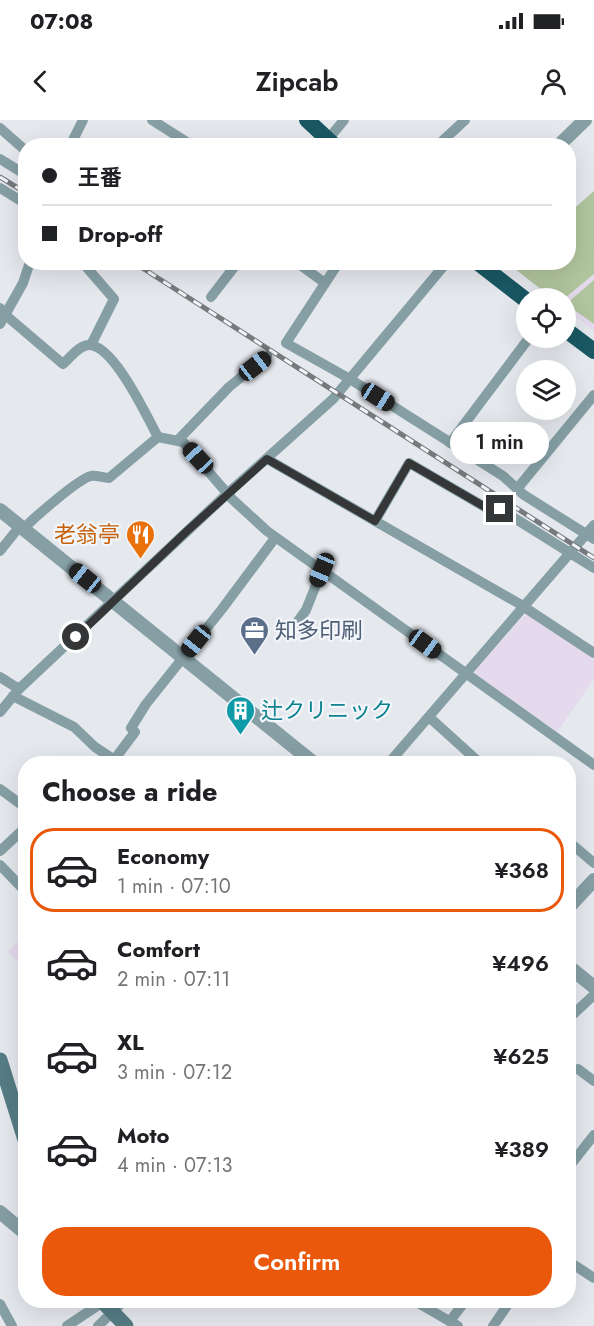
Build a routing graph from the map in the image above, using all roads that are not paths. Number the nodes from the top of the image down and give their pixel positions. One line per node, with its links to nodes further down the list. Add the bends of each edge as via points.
1 (83, 120): 8 (street)
2 (152, 120): 9 (street)
3 (306, 120): 10 (highway)
4 (344, 120): 11 (street)
5 (465, 120): 12 (street)
6 (585, 120): 13 (street)
7 (0, 128): 14 (street)
8 (74, 138)
9 (180, 138)
10 (324, 138)
11 (332, 138)
12 (446, 138)
13 (566, 138)
14 (18, 144)
15 (0, 159): 16 (street)
16 (18, 170)
17 (0, 188): 18 (street)
18 (18, 199)
19 (27, 270): 29 (street)
20 (89, 270): 31 (street, via 114,299)
21 (232, 270): 28 (street)
22 (307, 270): 26 (street)
23 (334, 270): 26 (street)
24 (440, 270): 35 (street)
25 (487, 270): 27 (highway)
26 (325, 283): 35 (street, via 286,343)
27 (516, 292)
28 (211, 297)
29 (2, 315): 31 (street, via 63,364 85,345)
30 (576, 338): 33 (highway)
31 (91, 345): 37 (street, via 101,350 129,382)
32 (521, 348): 39 (street)
33 (594, 351)
34 (267, 356): 38 (street, via 229,387)
35 (351, 380): 39 (street); 40 (street)
36 (594, 396): 41 (street)
37 (158, 437): 38 (street); 45 (street, via 110,478 91,476 81,481)
38 (178, 440): 42 (street)
39 (450, 442): 41 (street)
40 (267, 459): 42 (street); 44 (street)
41 (517, 489): 46 (street)
42 (228, 494): 47 (street); 52 (street)
43 (0, 510): 45 (street)
44 (375, 521): 49 (street, via 409,463 497,514 500,509); 53 (street)
45 (21, 527): 48 (street); 52 (street)
46 (591, 533): 49 (street)
47 (275, 538): 51 (street); 56 (street)
48 (0, 551)
49 (571, 553): 50 (street); 53 (street)
50 (594, 568)
51 (322, 570): 54 (street, via 306,610); 57 (street)
52 (113, 601): 56 (street); 59 (street)
53 (524, 606): 55 (street); 57 (street)
54 (291, 631)
55 (594, 653)
56 (183, 657): 63 (street, via 146,704); 64 (street)
57 (466, 673): 61 (street); 67 (street)
58 (0, 677): 59 (street)
59 (16, 692): 60 (street); 62 (street, via 74,727)
60 (0, 712)
61 (429, 717): 65 (street); 66 (street)
62 (106, 756)
63 (120, 756)
64 (305, 756)
65 (395, 756)
66 (472, 756)
67 (594, 765)
68 (0, 789): 69 (street)
69 (18, 802)
70 (18, 834): 72 (street)
71 (576, 848): 73 (street)
72 (0, 851)
73 (594, 863)
74 (0, 865): 76 (street)
75 (594, 880): 77 (street)
76 (18, 884)
77 (576, 899)
78 (576, 972): 79 (street)
79 (594, 987)
80 (594, 995): 81 (street)
81 (576, 1012)
82 (0, 1060): 85 (main road)
83 (578, 1069): 84 (street)
84 (594, 1081)
85 (18, 1117)
86 (594, 1135): 87 (street)
87 (576, 1158)
88 (0, 1212): 89 (street)
89 (18, 1227)
90 (576, 1266): 91 (street)
91 (594, 1278)
92 (0, 1304): 100 (street)
93 (100, 1308): 101 (street)
94 (105, 1308): 102 (street)
95 (109, 1308): 103 (main road)
96 (426, 1308): 99 (street)
97 (462, 1308): 99 (street)
98 (505, 1308): 104 (street)
99 (454, 1324)
100 (12, 1326)
101 (67, 1326)
102 (98, 1326)
103 (126, 1326)
104 (493, 1326)

